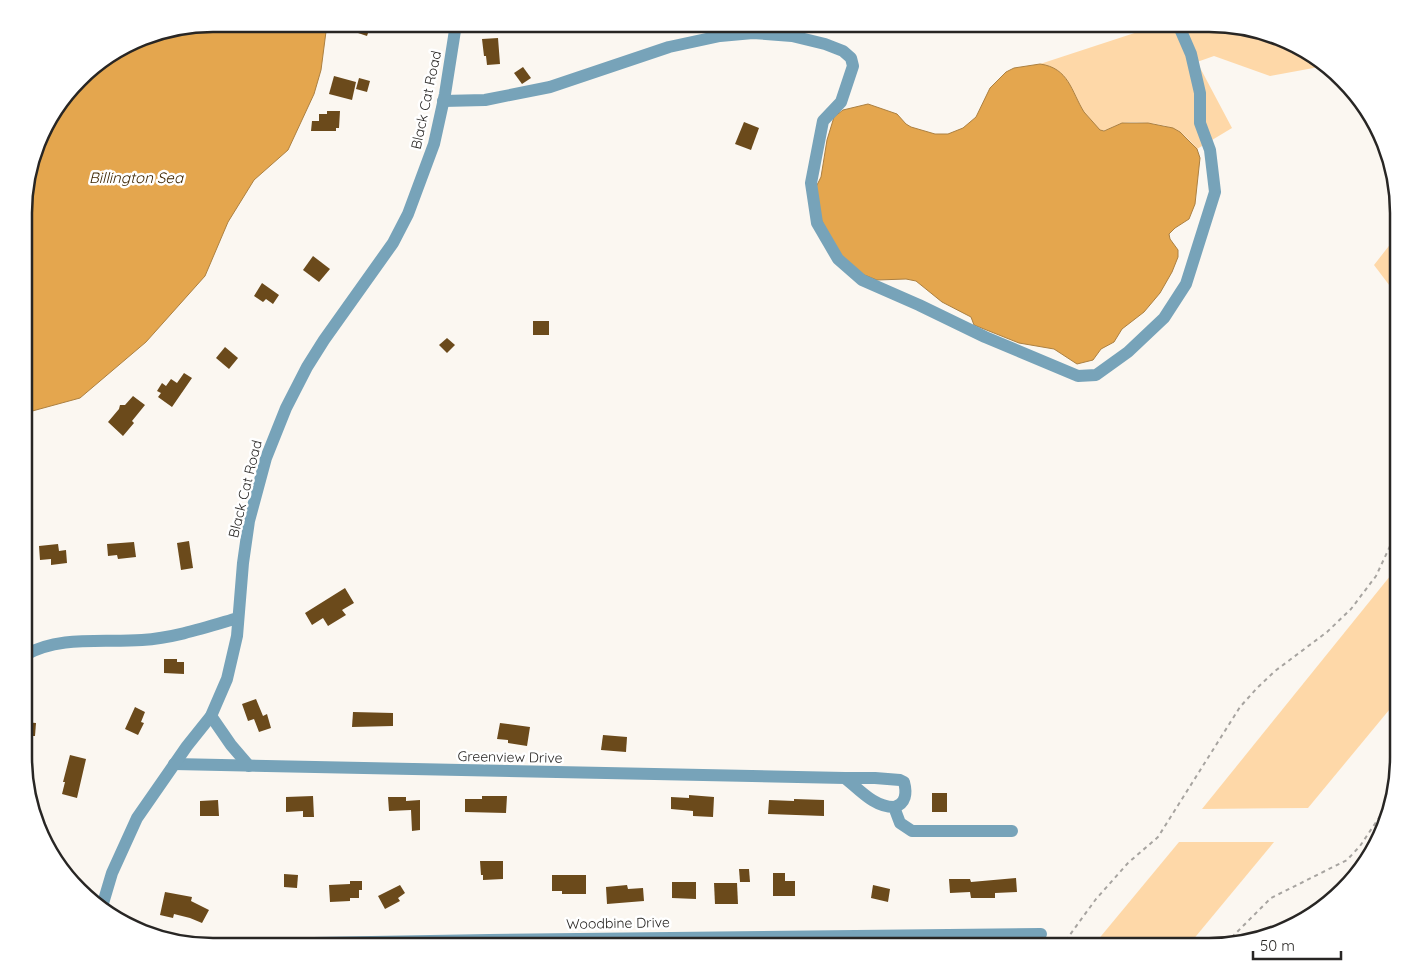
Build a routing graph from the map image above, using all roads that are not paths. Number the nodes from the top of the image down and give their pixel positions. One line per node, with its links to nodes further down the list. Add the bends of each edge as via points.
1 (455, 32): 3 (street, Black Cat Road)
2 (1181, 32): 3 (street, via 1191,54 1200,93 1200,123 1210,150 1215,192 1186,284 1169,311 1128,352 1096,375 1078,376 985,337 862,280 838,259 817,223 811,183 823,121 841,102 853,66 852,58 842,51 792,36 753,33 720,36 669,47 550,87 485,100)
3 (443, 101): 4 (street, Black Cat Road, via 434,144 408,214 393,242 307,367 273,439 249,521)
4 (238, 618): 5 (street, via 160,638 54,644); 6 (street, Black Cat Road, via 227,679)
5 (32, 652)
6 (210, 716): 7 (street, Black Cat Road); 8 (street)
7 (174, 764): 8 (street, Greenview Drive); 12 (street, Black Cat Road, via 137,818 116,864)
8 (249, 766): 9 (street, Greenview Drive)
9 (845, 778): 10 (street, via 877,804); 10 (street, Greenview Drive, via 904,782 906,797)
10 (894, 808): 11 (street, via 900,823 912,831)
11 (1012, 832)
12 (104, 902)
13 (1041, 934): 15 (street, Woodbine Drive)
14 (834, 936): 15 (street, Woodbine Drive); 16 (street, Woodbine Drive)
15 (892, 936)
16 (692, 938)

